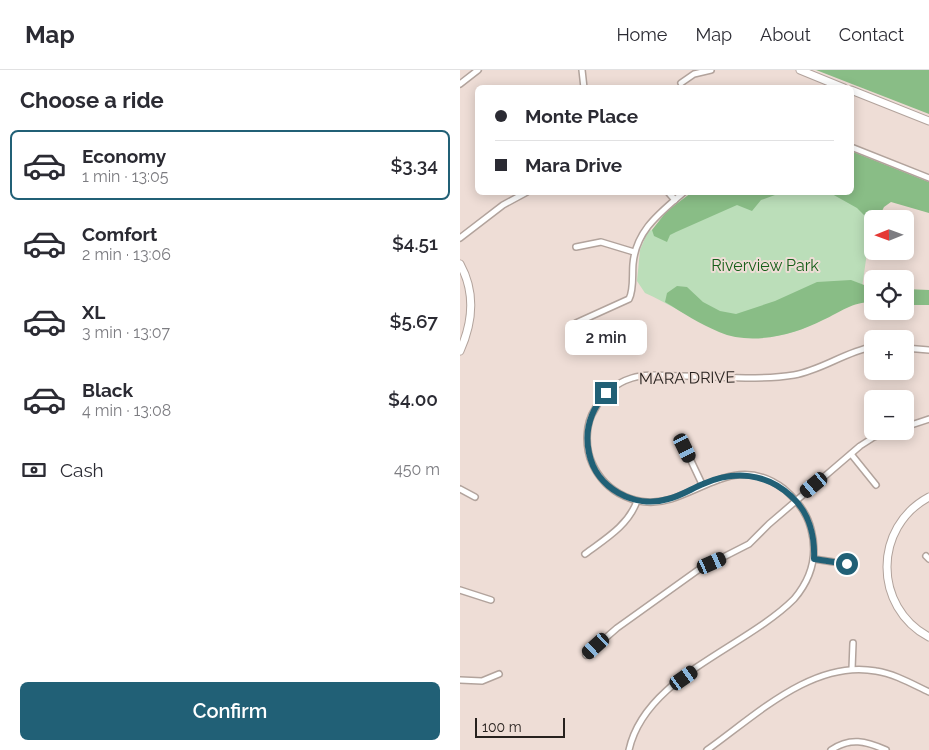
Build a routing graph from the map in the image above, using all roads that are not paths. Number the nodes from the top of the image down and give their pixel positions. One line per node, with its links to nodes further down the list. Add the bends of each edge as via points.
1 (478, 70): 6 (street)
2 (582, 70): 7 (street)
3 (711, 70): 5 (street, via 694,74)
4 (800, 70): 8 (street)
5 (681, 83)
6 (460, 84)
7 (584, 85)
8 (837, 85)
9 (854, 91): 10 (street)
10 (929, 121)
11 (854, 148): 12 (street)
12 (929, 178)
13 (522, 195): 17 (street)
14 (671, 195): 16 (street)
15 (681, 195): 16 (street)
16 (675, 200): 19 (street, via 649,223)
17 (460, 238)
18 (576, 247): 19 (street, via 601,242)
19 (634, 252): 21 (street, via 629,299)
20 (460, 264): 25 (street, via 468,283 472,310)
21 (576, 323)
22 (914, 349): 24 (street)
23 (864, 350): 37 (street, MARA DRIVE, via 795,375 646,376 618,384 606,393 593,411 587,435 589,453 596,472 605,483 621,495)
24 (929, 350)
25 (460, 351)
26 (929, 420): 27 (street)
27 (914, 424)
28 (870, 440): 30 (street)
29 (685, 448): 31 (street)
30 (851, 454): 32 (street); 36 (street)
31 (702, 484): 36 (street, MARA DRIVE, via 727,476 750,475 774,483); 37 (street, MARA DRIVE, via 668,500)
32 (876, 485)
33 (460, 488): 34 (street)
34 (475, 497)
35 (929, 497): 43 (street, via 912,509 897,527 889,546 886,570 890,592 899,610 913,627)
36 (796, 500): 39 (street, MARA DRIVE, via 810,525); 45 (street, via 750,544 698,570 622,624)
37 (637, 501): 38 (street, via 628,520)
38 (585, 554)
39 (814, 559): 40 (street); 50 (street, MARA DRIVE, via 806,583 788,605 654,701 640,721)
40 (847, 564)
41 (460, 590): 42 (street)
42 (491, 600)
43 (929, 637)
44 (853, 642): 46 (street)
45 (586, 655)
46 (852, 668): 49 (street, via 886,673); 51 (street, via 821,675 804,683)
47 (499, 674): 48 (street, via 482,681)
48 (460, 680)
49 (929, 692)
50 (629, 750)
51 (707, 750)
52 (831, 750): 53 (street, via 856,741)
53 (886, 750)

